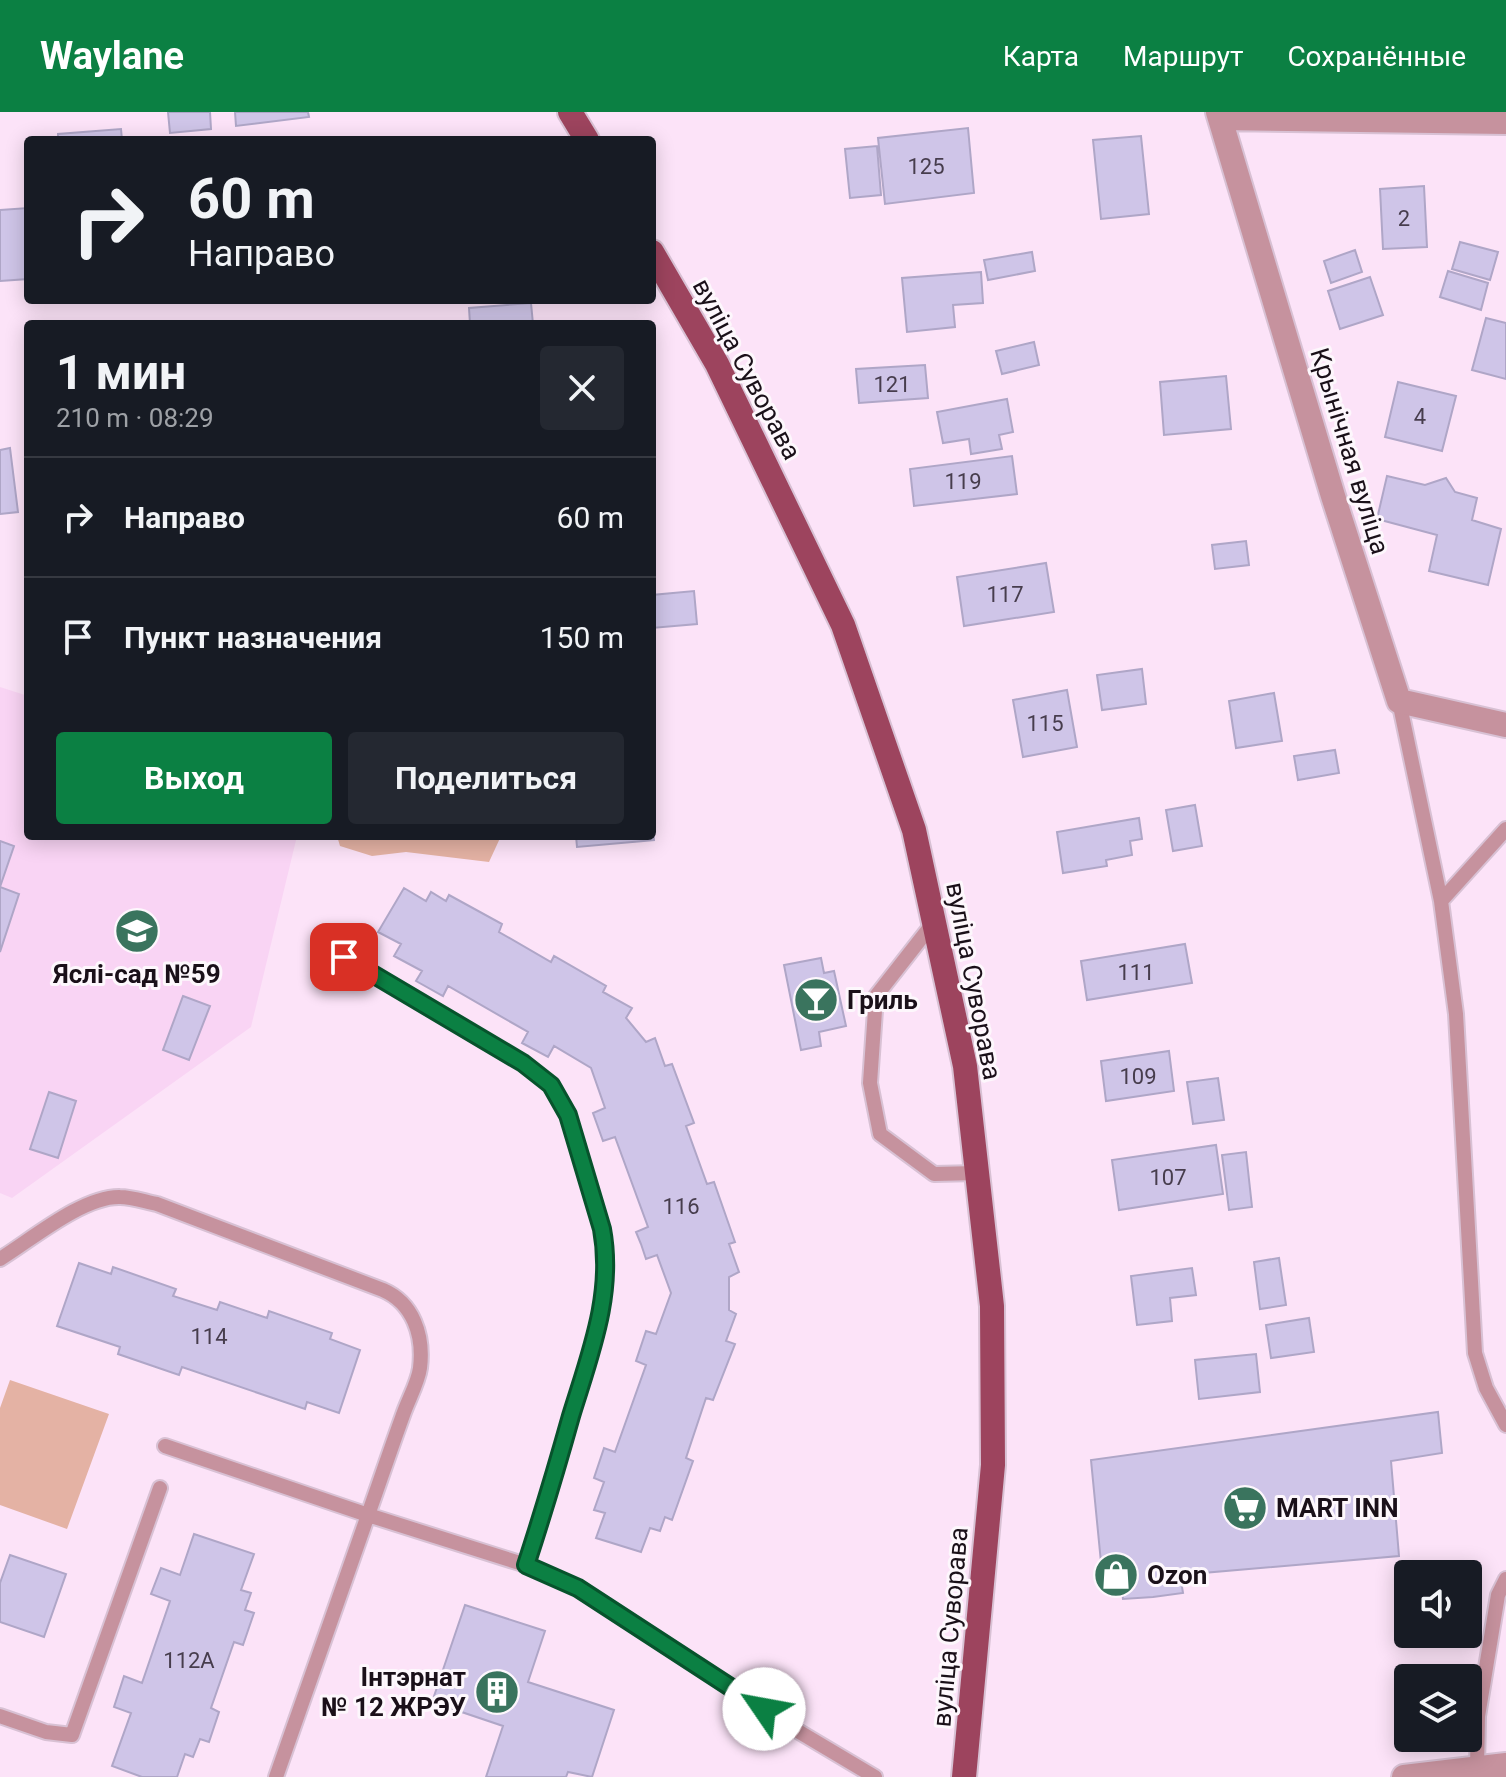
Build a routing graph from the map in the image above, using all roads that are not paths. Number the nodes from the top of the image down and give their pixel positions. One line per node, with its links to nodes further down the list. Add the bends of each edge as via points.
1 (570, 112): 4 (main road)
2 (1219, 115): 3 (street); 6 (street, Крынічная вуліца)
3 (1506, 122)
4 (585, 136)
5 (656, 259): 10 (main road, вуліца Суворава, via 717,364 843,625 914,830)
6 (1399, 701): 7 (street); 9 (lane)
7 (1506, 725)
8 (1506, 829): 9 (lane)
9 (1441, 901): 14 (lane, via 1461,1070 1475,1353)
10 (934, 922): 12 (main road, вуліца Суворава, via 965,1066); 12 (lane, via 876,996 870,1083 880,1134 934,1174)
11 (344, 957): 18 (lane, via 523,1063 551,1085 568,1115 602,1229 606,1286)
12 (977, 1173): 25 (main road, вуліца Суворава, via 992,1306 993,1465)
13 (0, 1259): 17 (lane, via 76,1211 121,1197 157,1204 395,1295 414,1318 420,1368)
14 (1506, 1425)
15 (165, 1446): 17 (lane)
16 (160, 1488): 20 (lane, via 72,1735)
17 (368, 1515): 18 (lane); 23 (lane)
18 (526, 1565): 24 (lane, via 578,1588)
19 (1506, 1579): 22 (lane, via 1498,1595 1478,1716)
20 (0, 1716)
21 (1506, 1765): 22 (street)
22 (1477, 1768): 26 (street)
23 (276, 1777)
24 (875, 1777)
25 (964, 1777)
26 (1404, 1777)

